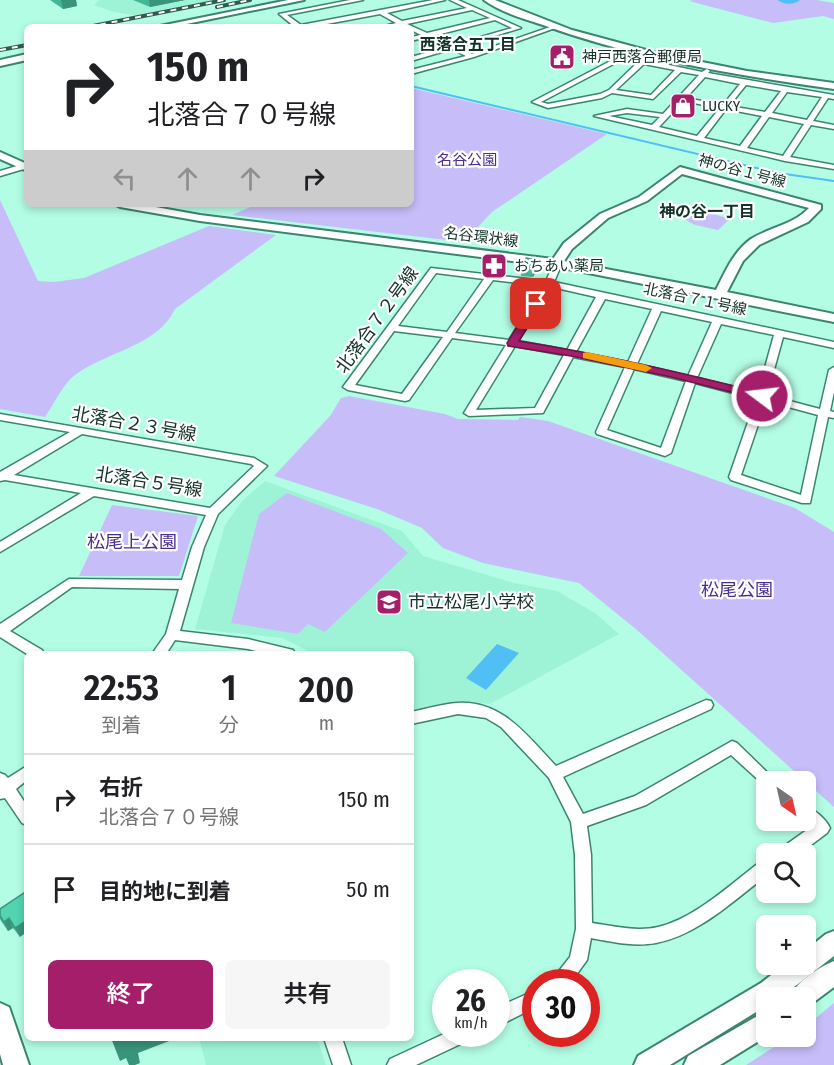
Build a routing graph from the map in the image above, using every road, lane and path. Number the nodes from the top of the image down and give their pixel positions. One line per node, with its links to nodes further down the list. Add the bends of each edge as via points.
1 (284, 0): 11 (street)
2 (300, 0): 12 (street)
3 (362, 0): 8 (street); 13 (street, via 282,14)
4 (442, 0): 8 (street)
5 (453, 0): 7 (street)
6 (488, 0): 16 (street)
7 (471, 9): 9 (street); 10 (street)
8 (381, 12): 10 (street); 14 (street)
9 (494, 19): 18 (street); 20 (street, via 518,28)
10 (401, 23): 15 (street)
11 (160, 24)
12 (175, 24)
13 (296, 24)
14 (316, 24)
15 (397, 24)
16 (555, 27): 22 (street); 24 (street)
17 (414, 30): 18 (street)
18 (426, 36): 19 (street); 20 (street)
19 (414, 38)
20 (453, 48): 22 (street); 23 (street)
21 (24, 56): 25 (street)
22 (472, 56): 30 (street)
23 (414, 58)
24 (673, 58): 27 (street); 28 (street)
25 (0, 61)
26 (642, 62): 27 (street); 35 (street); 35 (street, via 622,57 535,102 548,106)
27 (660, 66): 29 (street)
28 (712, 66): 31 (street); 33 (street)
29 (679, 70): 31 (street); 35 (street, via 653,97)
30 (414, 71)
31 (703, 75): 32 (street); 37 (street)
32 (744, 83): 34 (street); 38 (street)
33 (834, 86)
34 (785, 90): 36 (street); 39 (street)
35 (611, 91)
36 (830, 97): 41 (street)
37 (681, 99): 38 (street); 40 (street)
38 (722, 107): 39 (street); 44 (street)
39 (765, 115): 41 (street); 45 (street)
40 (665, 116): 43 (street); 43 (street, via 627,111 598,116)
41 (809, 123): 42 (street); 47 (street)
42 (834, 127)
43 (654, 128): 44 (street)
44 (699, 139): 45 (street)
45 (742, 149): 47 (street)
46 (0, 155): 48 (street)
47 (784, 159): 49 (street)
48 (24, 165)
49 (834, 166)
50 (24, 167): 51 (street)
51 (0, 174)
52 (149, 207): 53 (street, 名谷環状線)
53 (558, 263): 55 (street); 56 (street, 名谷環状線); 56 (street, 神の谷１号線, via 568,246 604,216 643,199 680,170 817,207 804,220 755,242 738,259)
54 (490, 277): 55 (street, 北落合７２号線); 61 (street, 北落合７２号線, via 434,270); 63 (street, 北落合７２号線)
55 (549, 284): 57 (street, 北落合７１号線); 64 (street)
56 (720, 294): 59 (street, 名谷環状線)
57 (602, 295): 58 (street, 北落合７１号線); 66 (street)
58 (658, 306): 60 (street, 北落合７１号線); 67 (street)
59 (834, 318)
60 (718, 319): 62 (street, 北落合７１号線); 69 (street)
61 (392, 328): 63 (street); 63 (street, 北落合７２号線, via 348,387 405,398)
62 (779, 333): 65 (street, 北落合７１号線); 70 (street)
63 (450, 336): 64 (street)
64 (512, 343): 66 (street); 66 (street, via 469,413 539,411)
65 (834, 345)
66 (571, 352): 67 (street)
67 (632, 365): 69 (street); 69 (street, via 601,432 665,453)
68 (834, 370): 71 (street)
69 (692, 378): 70 (street)
70 (762, 396): 71 (street); 71 (street, via 735,477 806,500)
71 (829, 414)
72 (0, 417): 73 (street, 北落合２３号線)
73 (78, 432): 74 (street); 76 (street, 北落合２３号線, via 254,461 261,466)
74 (1, 477): 75 (street, 北落合５号線)
75 (91, 492): 76 (street, 北落合５号線); 77 (street)
76 (213, 512): 78 (street, 北落合５号線)
77 (0, 548)
78 (188, 585): 79 (street, via 69,583); 80 (street, 北落合５号線)
79 (0, 631): 81 (street)
80 (172, 635): 82 (street, 北落合５号線); 83 (street)
81 (32, 651)
82 (161, 651)
83 (276, 651)
84 (706, 705): 88 (street)
85 (414, 717): 88 (street, via 458,708 489,713 506,723)
86 (758, 771): 91 (street, via 732,747 644,801 611,815)
87 (24, 774): 89 (street)
88 (554, 774): 91 (street)
89 (3, 787): 90 (street)
90 (24, 814)
91 (579, 822): 95 (street)
92 (816, 822): 93 (street, via 822,828)
93 (801, 843)
94 (756, 874): 95 (street, via 684,925 657,935)
95 (584, 929): 98 (street, via 578,960)
96 (834, 942): 97 (street)
97 (816, 956)
98 (571, 969)
99 (834, 972): 101 (street)
100 (791, 975): 109 (street)
101 (815, 987)
102 (0, 1015): 106 (street)
103 (756, 1029): 110 (street)
104 (334, 1041): 107 (street)
105 (435, 1047): 108 (street)
106 (16, 1065)
107 (342, 1065)
108 (396, 1065)
109 (647, 1065)
110 (697, 1065)

